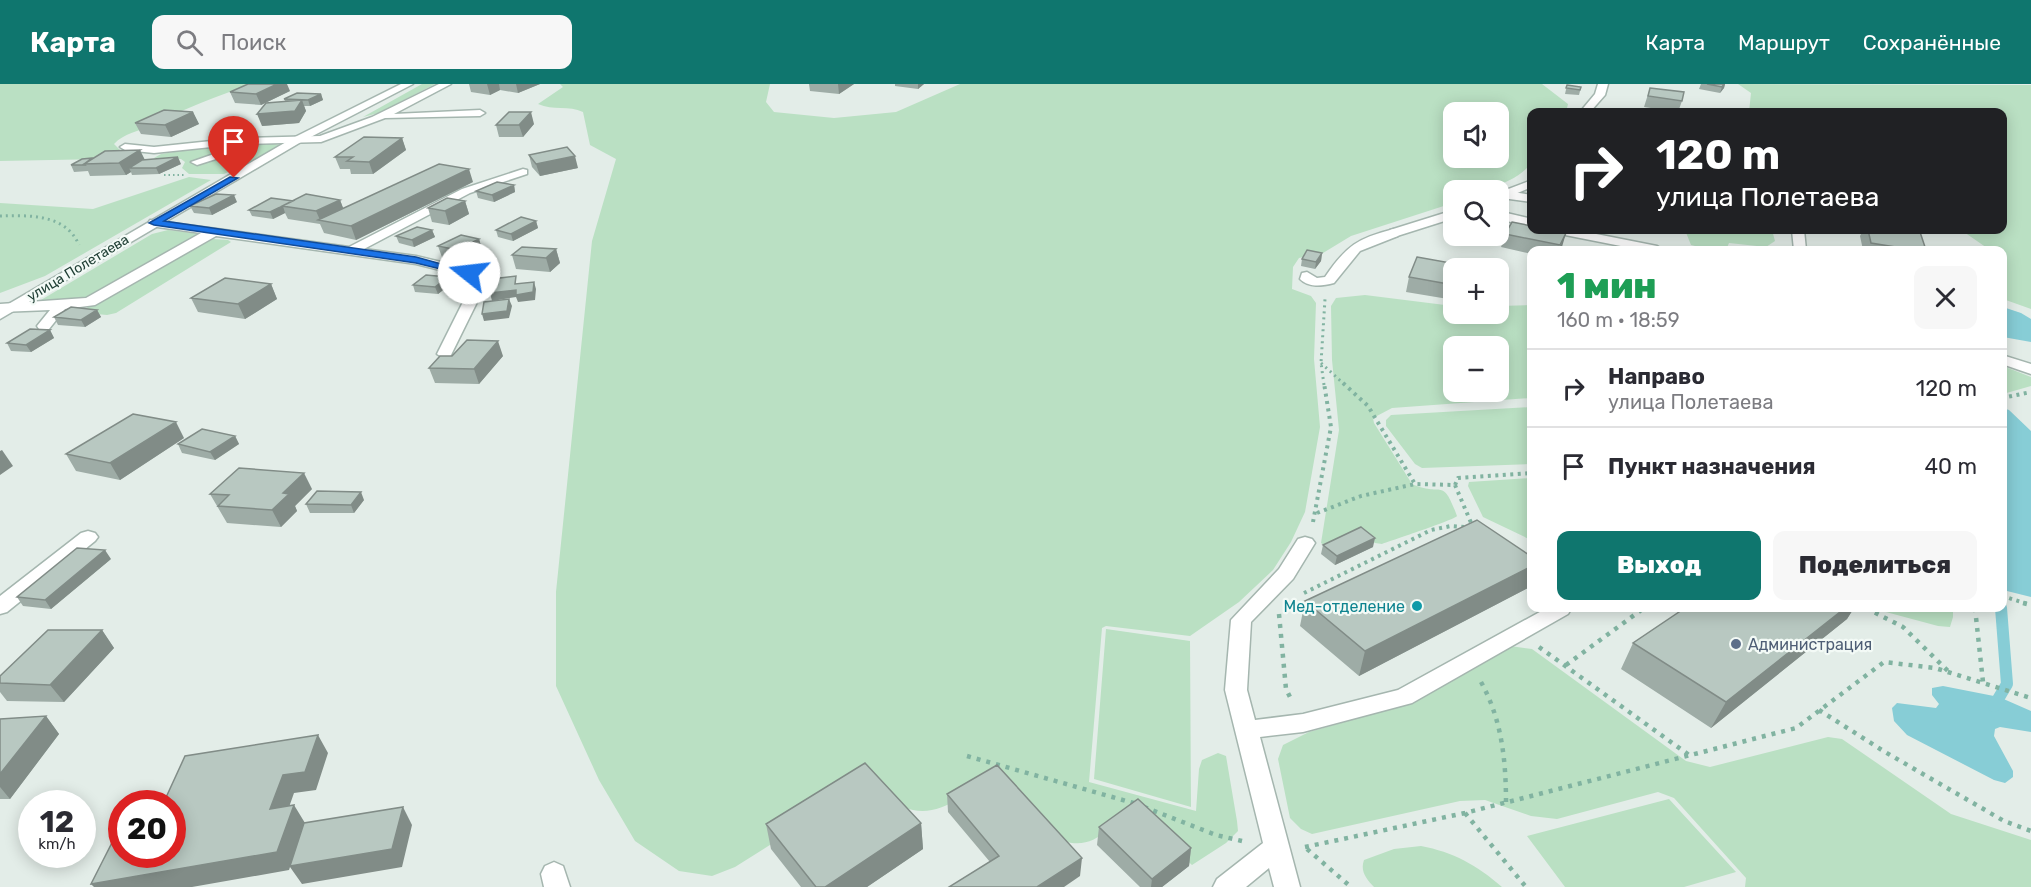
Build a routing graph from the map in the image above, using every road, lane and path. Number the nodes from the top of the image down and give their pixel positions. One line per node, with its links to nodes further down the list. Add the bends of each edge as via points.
1 (408, 84): 8 (street, улица Полетаева)
2 (446, 84): 6 (street)
3 (1603, 84): 4 (street, via 1600,95)
4 (1589, 108)
5 (480, 113): 6 (street)
6 (376, 119): 8 (street, via 334,136)
7 (264, 140): 8 (street); 9 (street, via 163,150); 10 (street)
8 (297, 140): 22 (street, улица Полетаева)
9 (125, 147)
10 (198, 162)
11 (523, 172): 28 (street, via 466,191)
12 (164, 175): 13 (path)
13 (194, 176)
14 (1527, 185): 15 (street)
15 (1509, 193)
16 (1509, 197): 17 (street)
17 (1527, 198)
18 (0, 216): 29 (path, via 64,223 76,234 78,251)
19 (1443, 217): 31 (street, via 1366,240 1348,251)
20 (1509, 218): 21 (street)
21 (1527, 222)
22 (154, 223): 23 (street); 29 (street, улица Полетаева)
23 (214, 231): 25 (street); 26 (street)
24 (1580, 234): 27 (street)
25 (255, 236): 26 (street); 28 (street)
26 (188, 246): 33 (street, via 90,303)
27 (1638, 246)
28 (352, 250): 37 (street, via 469,273 478,286)
29 (103, 254): 32 (street, улица Полетаева)
30 (1307, 276): 31 (street, via 1316,282)
31 (1329, 280): 39 (path)
32 (16, 305): 33 (street); 34 (street); 35 (street, улица Полетаева)
33 (60, 306): 36 (street)
34 (0, 308)
35 (0, 315)
36 (44, 326)
37 (445, 354)
38 (2007, 361): 40 (street)
39 (1321, 363): 44 (path, via 1368,406); 46 (path, via 1331,427)
40 (2031, 369)
41 (2031, 392): 42 (path)
42 (2007, 397)
43 (1527, 473): 45 (path, via 1458,478)
44 (1415, 484): 45 (path); 46 (path, via 1362,496)
45 (1455, 485): 49 (path, via 1474,529 1451,526 1431,530)
46 (1316, 513): 48 (path)
47 (88, 537): 52 (street)
48 (1305, 543): 66 (street, via 1286,574 1241,620 1236,690)
49 (1295, 597)
50 (2007, 598): 51 (path)
51 (2031, 606)
52 (0, 607)
53 (1556, 612): 58 (street)
54 (1639, 612): 60 (path)
55 (1874, 612): 61 (path, via 1903,627)
56 (1975, 612): 62 (path)
57 (1279, 613): 65 (path, via 1286,689)
58 (1518, 633): 59 (street); 60 (path)
59 (1467, 661): 65 (street, via 1404,697); 69 (path, via 1484,686 1497,721 1506,763)
60 (1566, 665): 67 (path)
61 (1950, 672): 62 (path); 64 (path, via 1884,662)
62 (1983, 682): 63 (path)
63 (2031, 698)
64 (1819, 710): 67 (path, via 1796,728); 71 (path, via 2004,821)
65 (1303, 723): 66 (street)
66 (1245, 730): 73 (street)
67 (1689, 755): 69 (path)
68 (968, 756): 73 (path, via 1132,803 1216,835)
69 (1506, 803): 70 (path)
70 (1465, 813): 72 (path); 77 (path)
71 (2031, 831)
72 (1304, 847): 73 (path); 76 (path)
73 (1275, 848): 74 (street); 75 (street)
74 (1226, 887)
75 (1287, 887)
76 (1351, 887)
77 (1526, 887)

